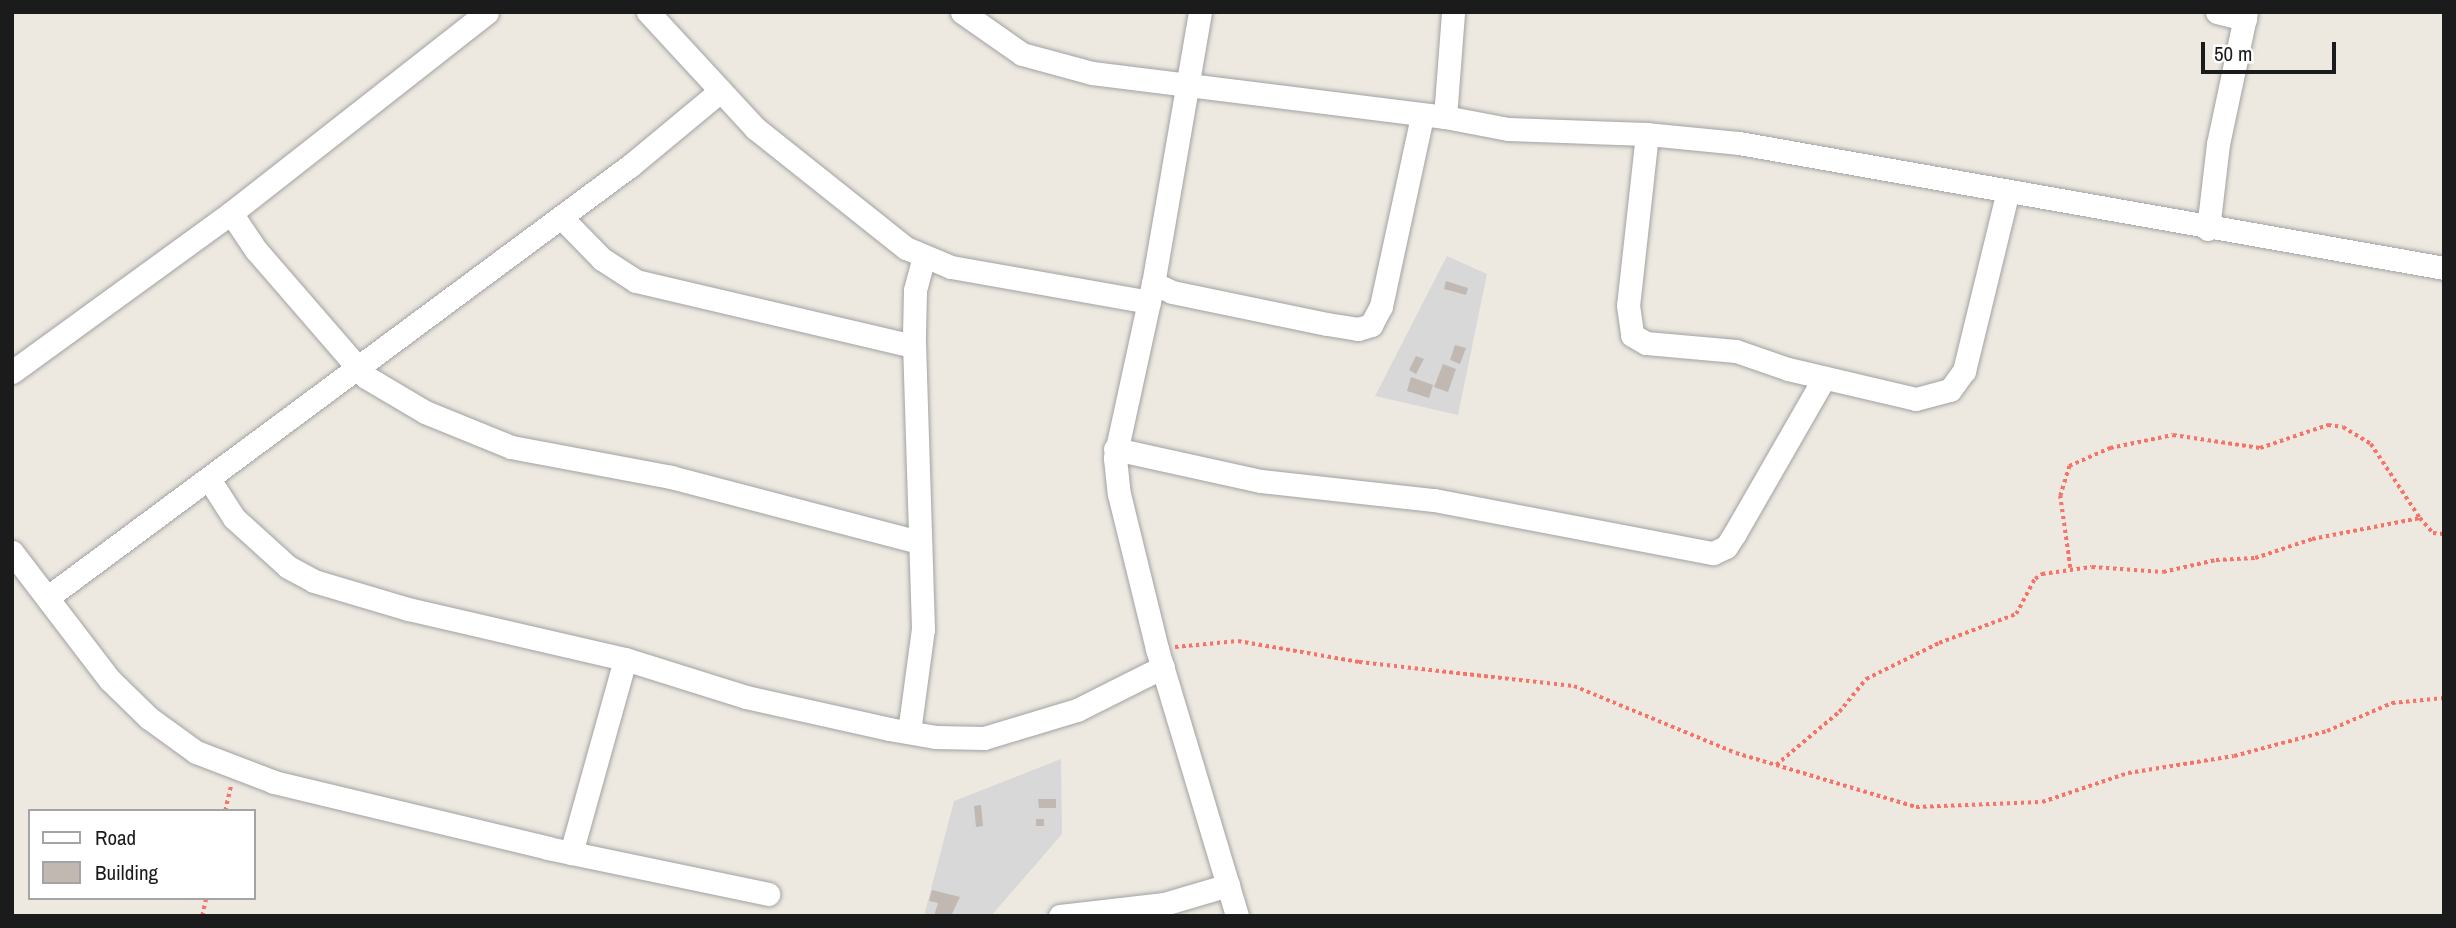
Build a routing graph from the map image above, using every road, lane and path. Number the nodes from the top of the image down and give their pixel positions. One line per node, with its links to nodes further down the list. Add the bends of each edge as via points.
1 (487, 12): 13 (street)
2 (648, 12): 9 (street)
3 (962, 12): 8 (street, via 1006,47 1032,57 1091,73)
4 (1200, 12): 8 (street)
5 (1454, 12): 10 (street)
6 (2217, 12): 7 (street)
7 (2245, 15): 15 (street, via 2217,144)
8 (1189, 86): 10 (street); 18 (street)
9 (720, 91): 14 (street); 16 (street, via 755,128 815,178)
10 (1433, 117): 11 (street, via 1507,130); 18 (street, via 1405,181 1381,306 1371,325 1358,329 1172,292)
11 (1647, 134): 12 (street, via 1739,143); 22 (street, via 1628,305 1632,335 1646,343 1736,351)
12 (2008, 191): 15 (street); 22 (street, via 1971,349 1958,382 1939,395 1916,399)
13 (231, 213): 20 (street, via 264,260); 21 (street)
14 (561, 217): 19 (street, via 602,259 636,281); 20 (street)
15 (2208, 229): 17 (street)
16 (925, 257): 18 (street, via 997,277); 19 (street, via 915,290)
17 (2444, 268)
18 (1151, 292): 23 (street)
19 (914, 346): 27 (street)
20 (357, 367): 24 (street); 27 (street, via 390,396 511,447 671,477)
21 (12, 372)
22 (1824, 378): 23 (street, via 1735,533 1726,547 1713,553 1434,500 1261,481)
23 (1115, 449): 31 (street, via 1119,494)
24 (209, 479): 30 (street); 32 (street, via 234,518 314,581 433,616)
25 (2420, 519): 26 (path, via 2432,533); 29 (path, via 2312,539 2255,558 2216,560 2163,572); 29 (path, via 2371,444 2343,427 2328,425 2260,447 2174,435 2110,448 2069,466 2060,496)
26 (2444, 534)
27 (918, 542): 34 (street, via 923,629)
28 (12, 552): 30 (street)
29 (2070, 568): 35 (path, via 2035,579 2016,614 2002,622 1939,643 1866,679 1839,712)
30 (48, 597): 36 (street, via 84,650 127,698 172,737)
31 (1160, 658): 34 (street, via 1077,710 984,738); 35 (path, via 1238,641 1359,662 1574,686); 39 (street)
32 (625, 659): 34 (street, via 746,696); 38 (street)
33 (2444, 698): 35 (path, via 2392,703 2327,731 2234,755 2128,773 2042,802 1916,807)
34 (908, 732)
35 (1776, 765)
36 (234, 769): 37 (path); 38 (street)
37 (225, 809)
38 (571, 853): 40 (street)
39 (1228, 885): 41 (street, via 1164,904); 42 (street)
40 (768, 894)
41 (1060, 916)
42 (1237, 916)

